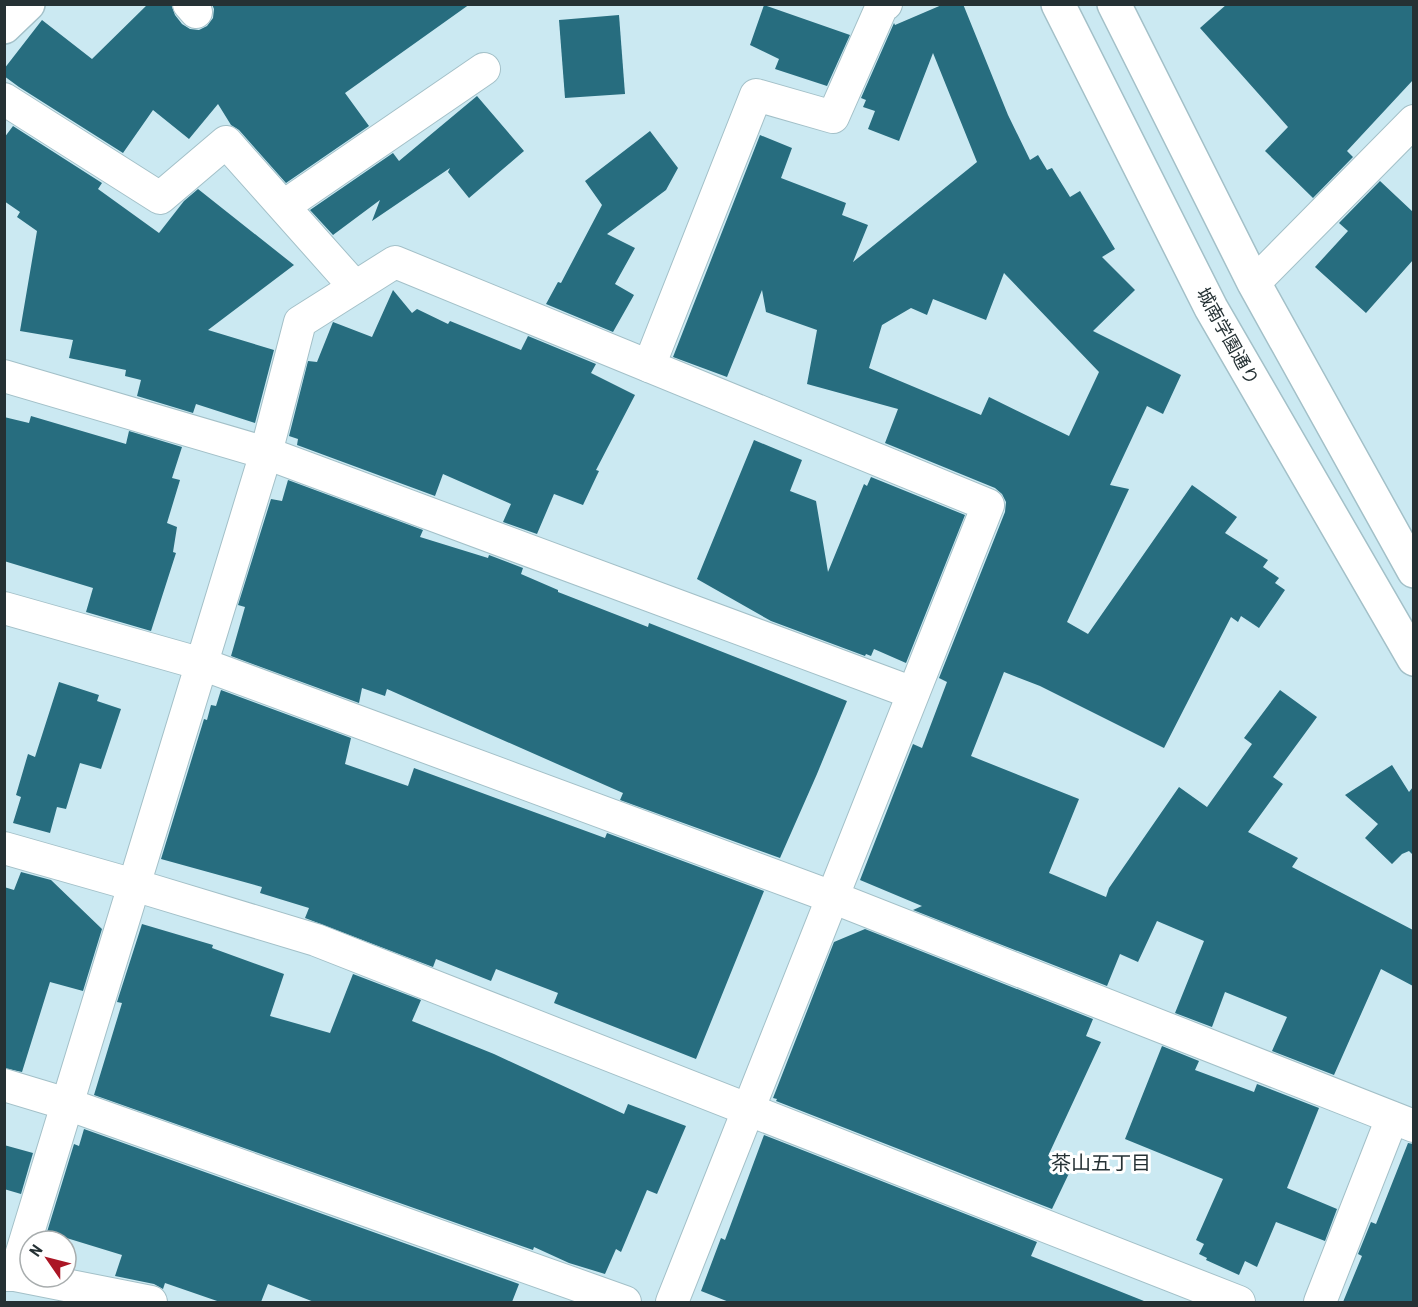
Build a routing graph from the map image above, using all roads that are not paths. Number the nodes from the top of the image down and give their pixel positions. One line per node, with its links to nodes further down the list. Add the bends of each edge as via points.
1 (28, 4): 5 (street)
2 (886, 4): 12 (street, via 833,117 756,95)
3 (1058, 4): 17 (street, 城南学園通り, via 1212,308)
4 (1114, 4): 10 (street)
5 (4, 27)
6 (484, 69): 9 (street)
7 (4, 99): 9 (street, via 160,198 226,142)
8 (1413, 121): 10 (street)
9 (284, 206): 11 (street)
10 (1254, 283): 15 (street)
11 (355, 287): 12 (street, via 395,262); 14 (street, via 300,322)
12 (649, 366): 19 (street, via 988,505)
13 (4, 376): 14 (street)
14 (266, 453): 18 (street); 19 (street)
15 (1413, 571)
16 (4, 608): 18 (street)
17 (1413, 659)
18 (202, 664): 21 (street); 22 (street)
19 (913, 693): 22 (street)
20 (4, 848): 21 (street)
21 (134, 885): 24 (street); 25 (street, via 316,940)
22 (832, 897): 25 (street); 26 (street)
23 (4, 1085): 24 (street)
24 (67, 1104): 27 (street); 29 (street)
25 (748, 1110): 30 (street); 31 (street)
26 (1403, 1122): 32 (street)
27 (10, 1275): 28 (street)
28 (151, 1302)
29 (625, 1302)
30 (672, 1302)
31 (1239, 1302)
32 (1320, 1302)

